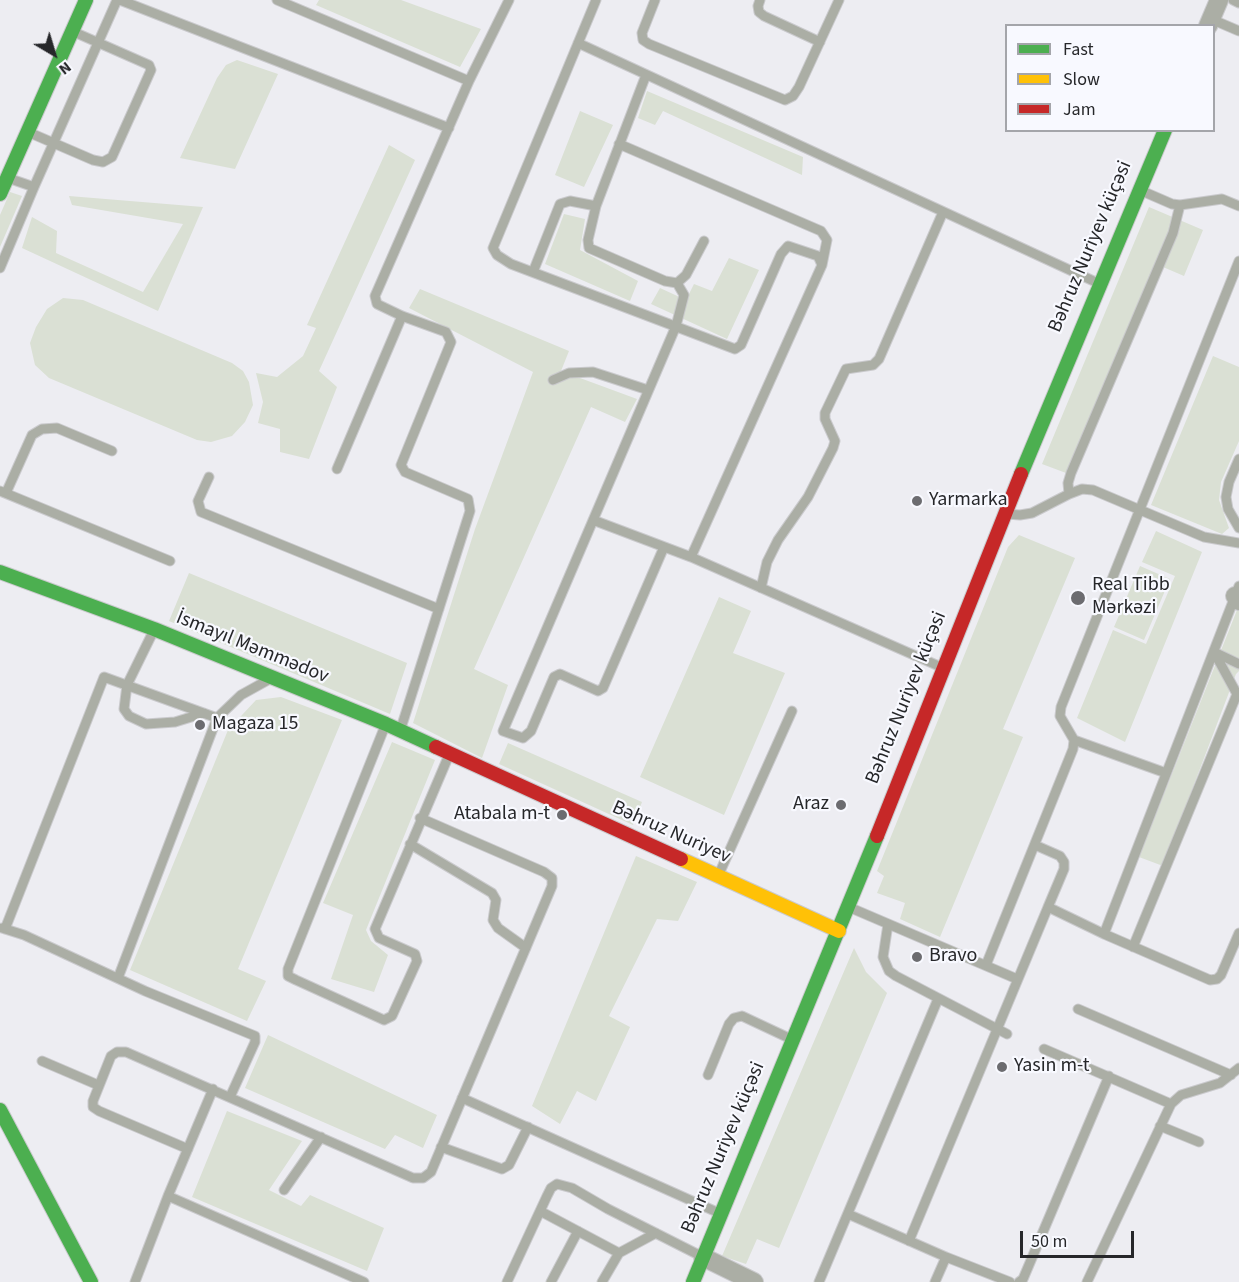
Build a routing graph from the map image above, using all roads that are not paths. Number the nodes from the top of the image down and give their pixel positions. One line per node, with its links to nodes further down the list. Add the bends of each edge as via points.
1 (86, 0): 13 (street)
2 (118, 0): 15 (lane); 20 (lane)
3 (509, 0): 19 (lane)
4 (596, 0): 17 (lane)
5 (655, 0): 16 (lane, via 643,40 785,100 799,87)
6 (760, 0): 16 (lane, via 759,12 764,16)
7 (838, 0): 16 (lane)
8 (1219, 0): 12 (street)
9 (1233, 0): 11 (lane)
10 (280, 1): 19 (lane)
11 (1239, 3)
12 (1210, 22): 14 (lane)
13 (72, 31): 15 (lane); 21 (street)
14 (1239, 31)
15 (97, 42): 23 (lane); 23 (lane, via 149,65 151,70 112,157 103,162 93,160)
16 (820, 42)
17 (578, 43): 18 (lane); 37 (lane, via 493,248 511,264)
18 (646, 75): 24 (lane); 32 (lane)
19 (469, 81): 20 (lane)
20 (449, 128): 40 (lane, via 375,296 377,304)
21 (27, 131): 23 (lane); 25 (street)
22 (1163, 132): 27 (street, Bəhruz Nuriyev küçəsi)
23 (53, 142): 26 (lane)
24 (619, 144): 30 (lane); 35 (lane, via 822,231 827,240)
25 (4, 176): 26 (lane); 28 (street)
26 (34, 187): 36 (lane)
27 (1140, 190): 29 (lane); 39 (street, Bəhruz Nuriyev küçəsi)
28 (0, 194)
29 (1180, 205): 31 (lane, via 1222,199); 49 (lane, via 1173,233 1071,473)
30 (596, 206): 37 (lane, via 570,201 560,204); 38 (lane, via 589,248)
31 (1239, 206)
32 (943, 212): 39 (lane); 59 (lane, via 879,359 873,365 846,369 825,413 835,441 833,448 778,540 767,562)
33 (704, 241): 38 (lane, via 686,275)
34 (1239, 261): 50 (lane)
35 (822, 265): 41 (lane, via 818,256 788,246 741,345 735,349); 56 (lane)
36 (0, 268)
37 (533, 272): 41 (lane)
38 (677, 283): 41 (lane, via 684,295)
39 (1100, 284): 51 (street, Bəhruz Nuriyev küçəsi)
40 (402, 316): 46 (lane); 61 (lane, via 446,332 451,342 401,465 405,472 468,499 470,511)
41 (676, 326): 43 (lane)
42 (553, 380): 43 (lane, via 569,373 593,372)
43 (648, 390): 52 (lane)
44 (112, 451): 48 (lane, via 57,428 42,429 32,435)
45 (1239, 459): 53 (lane, via 1227,497 1228,509)
46 (337, 469)
47 (209, 477): 61 (lane, via 198,501 201,512)
48 (3, 492): 57 (lane)
49 (1069, 494): 50 (lane, via 1093,490); 51 (lane, via 1032,513)
50 (1139, 510): 54 (lane, via 1204,537); 74 (lane, via 1061,707 1060,716)
51 (1005, 514): 65 (street, Bəhruz Nuriyev küçəsi)
52 (593, 520): 55 (lane); 55 (lane, via 503,731 523,738 531,731 554,677 560,674 598,691 603,688)
53 (1239, 528)
54 (1239, 543)
55 (664, 547): 56 (lane)
56 (691, 557): 59 (lane)
57 (170, 561)
58 (0, 572): 62 (street, İsmayıl Məmmədov)
59 (761, 588): 65 (lane)
60 (1238, 595): 63 (lane)
61 (439, 609): 73 (lane)
62 (154, 629): 66 (street, İsmayıl Məmmədov); 67 (lane)
63 (1214, 652): 64 (lane); 68 (lane); 77 (lane)
64 (1239, 664)
65 (943, 668): 83 (street, Bəhruz Nuriyev küçəsi)
66 (272, 677): 71 (lane, via 241,695); 72 (street, İsmayıl Məmmədov)
67 (127, 685): 70 (lane); 70 (lane, via 124,709 146,724 175,722); 85 (lane, via 104,677)
68 (1238, 694): 89 (lane)
69 (792, 711): 81 (lane)
70 (204, 713): 71 (lane)
71 (217, 718): 93 (lane)
72 (386, 724): 73 (street, İsmayıl Məmmədov); 79 (lane, via 288,976 384,1020 392,1016 417,961 415,954 379,938 375,929)
73 (400, 730): 75 (street, İsmayıl Məmmədov)
74 (1074, 740): 77 (lane); 80 (lane)
75 (450, 753): 76 (street, İsmayıl Məmmədov); 78 (lane)
76 (486, 771): 81 (street, Bəhruz Nuriyev)
77 (1166, 773): 88 (lane)
78 (420, 818): 79 (lane); 90 (lane, via 552,878)
79 (410, 844): 90 (lane, via 492,893 496,900 493,920)
80 (1035, 845): 82 (lane, via 1065,862); 92 (lane)
81 (718, 876): 86 (street, Bəhruz Nuriyev)
82 (1048, 906): 88 (lane); 94 (lane)
83 (849, 907): 84 (lane); 86 (street, Bəhruz Nuriyev küçəsi)
84 (888, 924): 92 (lane); 95 (lane, via 883,957 889,970)
85 (3, 928): 93 (lane)
86 (839, 931): 99 (street, Bəhruz Nuriyev küçəsi)
87 (1239, 933): 91 (lane)
88 (1104, 934): 89 (lane)
89 (1133, 946): 91 (lane, via 1210,980 1221,975)
90 (526, 948): 109 (lane)
91 (1235, 952)
92 (986, 966): 94 (lane)
93 (118, 978): 108 (lane, via 255,1036)
94 (1017, 979): 97 (lane)
95 (938, 999): 97 (lane); 122 (lane)
96 (1078, 1009): 104 (lane)
97 (996, 1029): 98 (lane); 125 (lane)
98 (1007, 1034)
99 (794, 1040): 103 (lane, via 742,1016 734,1018); 121 (street, Bəhruz Nuriyev küçəsi)
100 (1044, 1049): 105 (lane)
101 (42, 1061): 106 (lane)
102 (1239, 1068): 104 (lane)
103 (708, 1075)
104 (1231, 1075): 110 (lane, via 1220,1083 1181,1095)
105 (1109, 1076): 110 (lane); 140 (lane)
106 (98, 1085): 107 (lane, via 111,1056 126,1052); 117 (lane, via 93,1107)
107 (213, 1089): 108 (lane); 117 (lane)
108 (230, 1097): 114 (lane)
109 (462, 1098): 113 (lane); 116 (lane)
110 (1171, 1104): 112 (lane)
111 (0, 1110): 129 (street)
112 (1160, 1126): 115 (lane); 141 (lane)
113 (528, 1127): 116 (lane, via 509,1165 502,1169); 121 (lane)
114 (321, 1137): 116 (lane, via 413,1178 423,1178 431,1172); 118 (lane)
115 (1199, 1142)
116 (441, 1147)
117 (188, 1149): 119 (lane)
118 (284, 1190)
119 (168, 1196): 130 (lane); 131 (lane)
120 (540, 1211): 123 (lane); 124 (lane, via 557,1184 572,1188); 132 (lane)
121 (721, 1214): 127 (street, Bəhruz Nuriyev küçəsi)
122 (848, 1214): 125 (lane); 137 (lane)
123 (578, 1232): 126 (lane); 133 (lane)
124 (656, 1233): 126 (lane); 127 (lane)
125 (909, 1241): 128 (lane)
126 (619, 1253): 134 (lane)
127 (703, 1257): 135 (street, Bəhruz Nuriyev küçəsi); 136 (street)
128 (946, 1257): 138 (lane); 139 (lane)
129 (91, 1282)
130 (135, 1282)
131 (364, 1282)
132 (507, 1282)
133 (551, 1282)
134 (602, 1282)
135 (693, 1282)
136 (754, 1282)
137 (819, 1282)
138 (934, 1282)
139 (1010, 1282)
140 (1019, 1282)
141 (1087, 1282)

